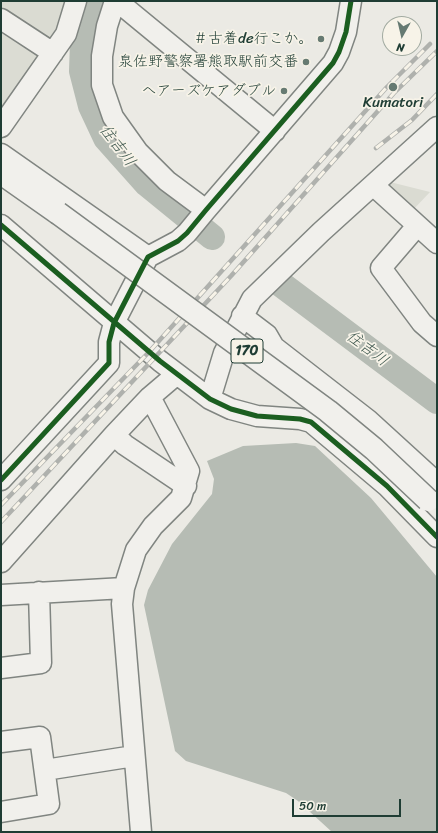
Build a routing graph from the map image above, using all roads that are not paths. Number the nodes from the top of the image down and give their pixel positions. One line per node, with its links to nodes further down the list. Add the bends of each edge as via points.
1 (76, 1): 7 (street, via 66,34)
2 (116, 1): 10 (street); 14 (street, via 107,26 102,56 102,85 113,117 138,152 167,181)
3 (340, 1): 4 (street)
4 (343, 1)
5 (351, 1): 10 (street, via 339,52)
6 (1, 19): 7 (street)
7 (53, 53): 8 (street)
8 (1, 127)
9 (437, 127): 13 (street)
10 (275, 131): 14 (street)
11 (1, 154): 18 (street)
12 (1, 173): 28 (highway, 170, bridge, via 328,411)
13 (373, 185): 15 (street); 19 (street, via 252,299)
14 (206, 210): 18 (street, via 178,241)
15 (417, 226): 17 (street); 21 (street, via 381,268 422,323)
16 (5, 234): 20 (street)
17 (437, 243)
18 (148, 257): 20 (street)
19 (242, 316): 24 (street, via 224,352); 28 (street, via 267,335 274,347 368,420)
20 (114, 323): 22 (street); 26 (street, via 109,342 109,363)
21 (437, 336)
22 (177, 374): 23 (street); 24 (street)
23 (150, 397): 25 (street); 27 (street, via 189,471)
24 (210, 399): 29 (street, via 257,416 311,422 387,486)
25 (114, 435): 27 (street); 30 (street)
26 (1, 480)
27 (186, 486): 31 (street, via 181,498 153,526 136,550)
28 (434, 497)
29 (437, 537)
30 (1, 562)
31 (124, 588): 32 (street); 36 (street, via 122,604)
32 (39, 592): 33 (street); 34 (street, via 41,663)
33 (1, 595)
34 (1, 668)
35 (1, 742): 37 (street, via 40,737)
36 (134, 756): 37 (street); 39 (street)
37 (45, 770): 38 (street, via 49,804)
38 (1, 812)
39 (141, 832)

